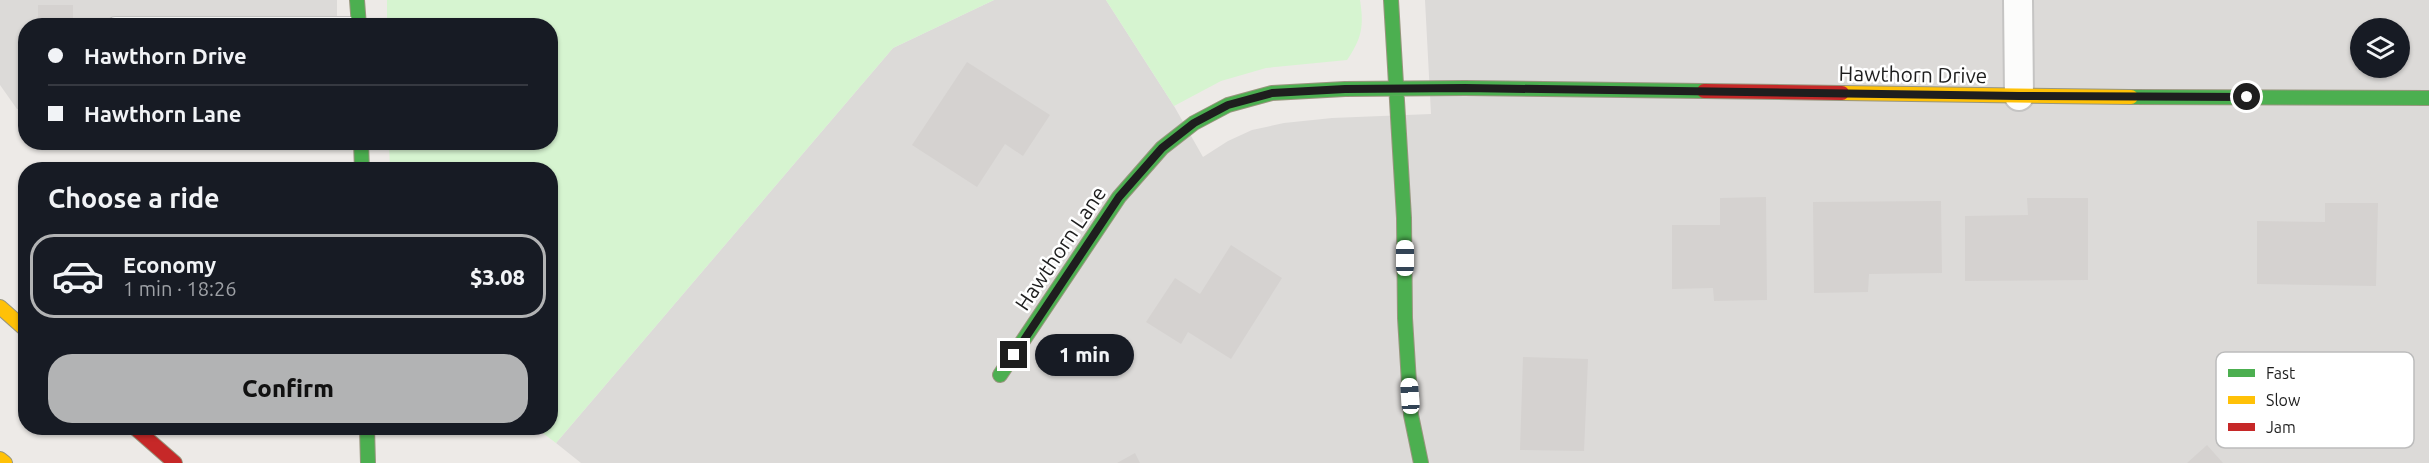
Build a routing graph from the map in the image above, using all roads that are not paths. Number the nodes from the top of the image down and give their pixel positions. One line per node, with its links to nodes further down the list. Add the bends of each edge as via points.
1 (357, 0): 4 (main road)
2 (1391, 0): 5 (main road)
3 (2018, 0): 6 (street)
4 (358, 18)
5 (1397, 88): 6 (main road, Hawthorn Drive); 10 (main road, Hawthorn Lane, via 1272,93 1228,105 1194,123 1162,148 1119,197); 17 (main road, via 1406,340 1412,415)
6 (2019, 96): 7 (main road, Hawthorn Drive)
7 (2429, 98)
8 (0, 307): 9 (main road)
9 (18, 323)
10 (1000, 375)
11 (143, 435): 15 (main road)
12 (367, 435): 16 (main road)
13 (0, 459): 14 (main road)
14 (5, 463)
15 (175, 463)
16 (368, 463)
17 (1421, 463)

